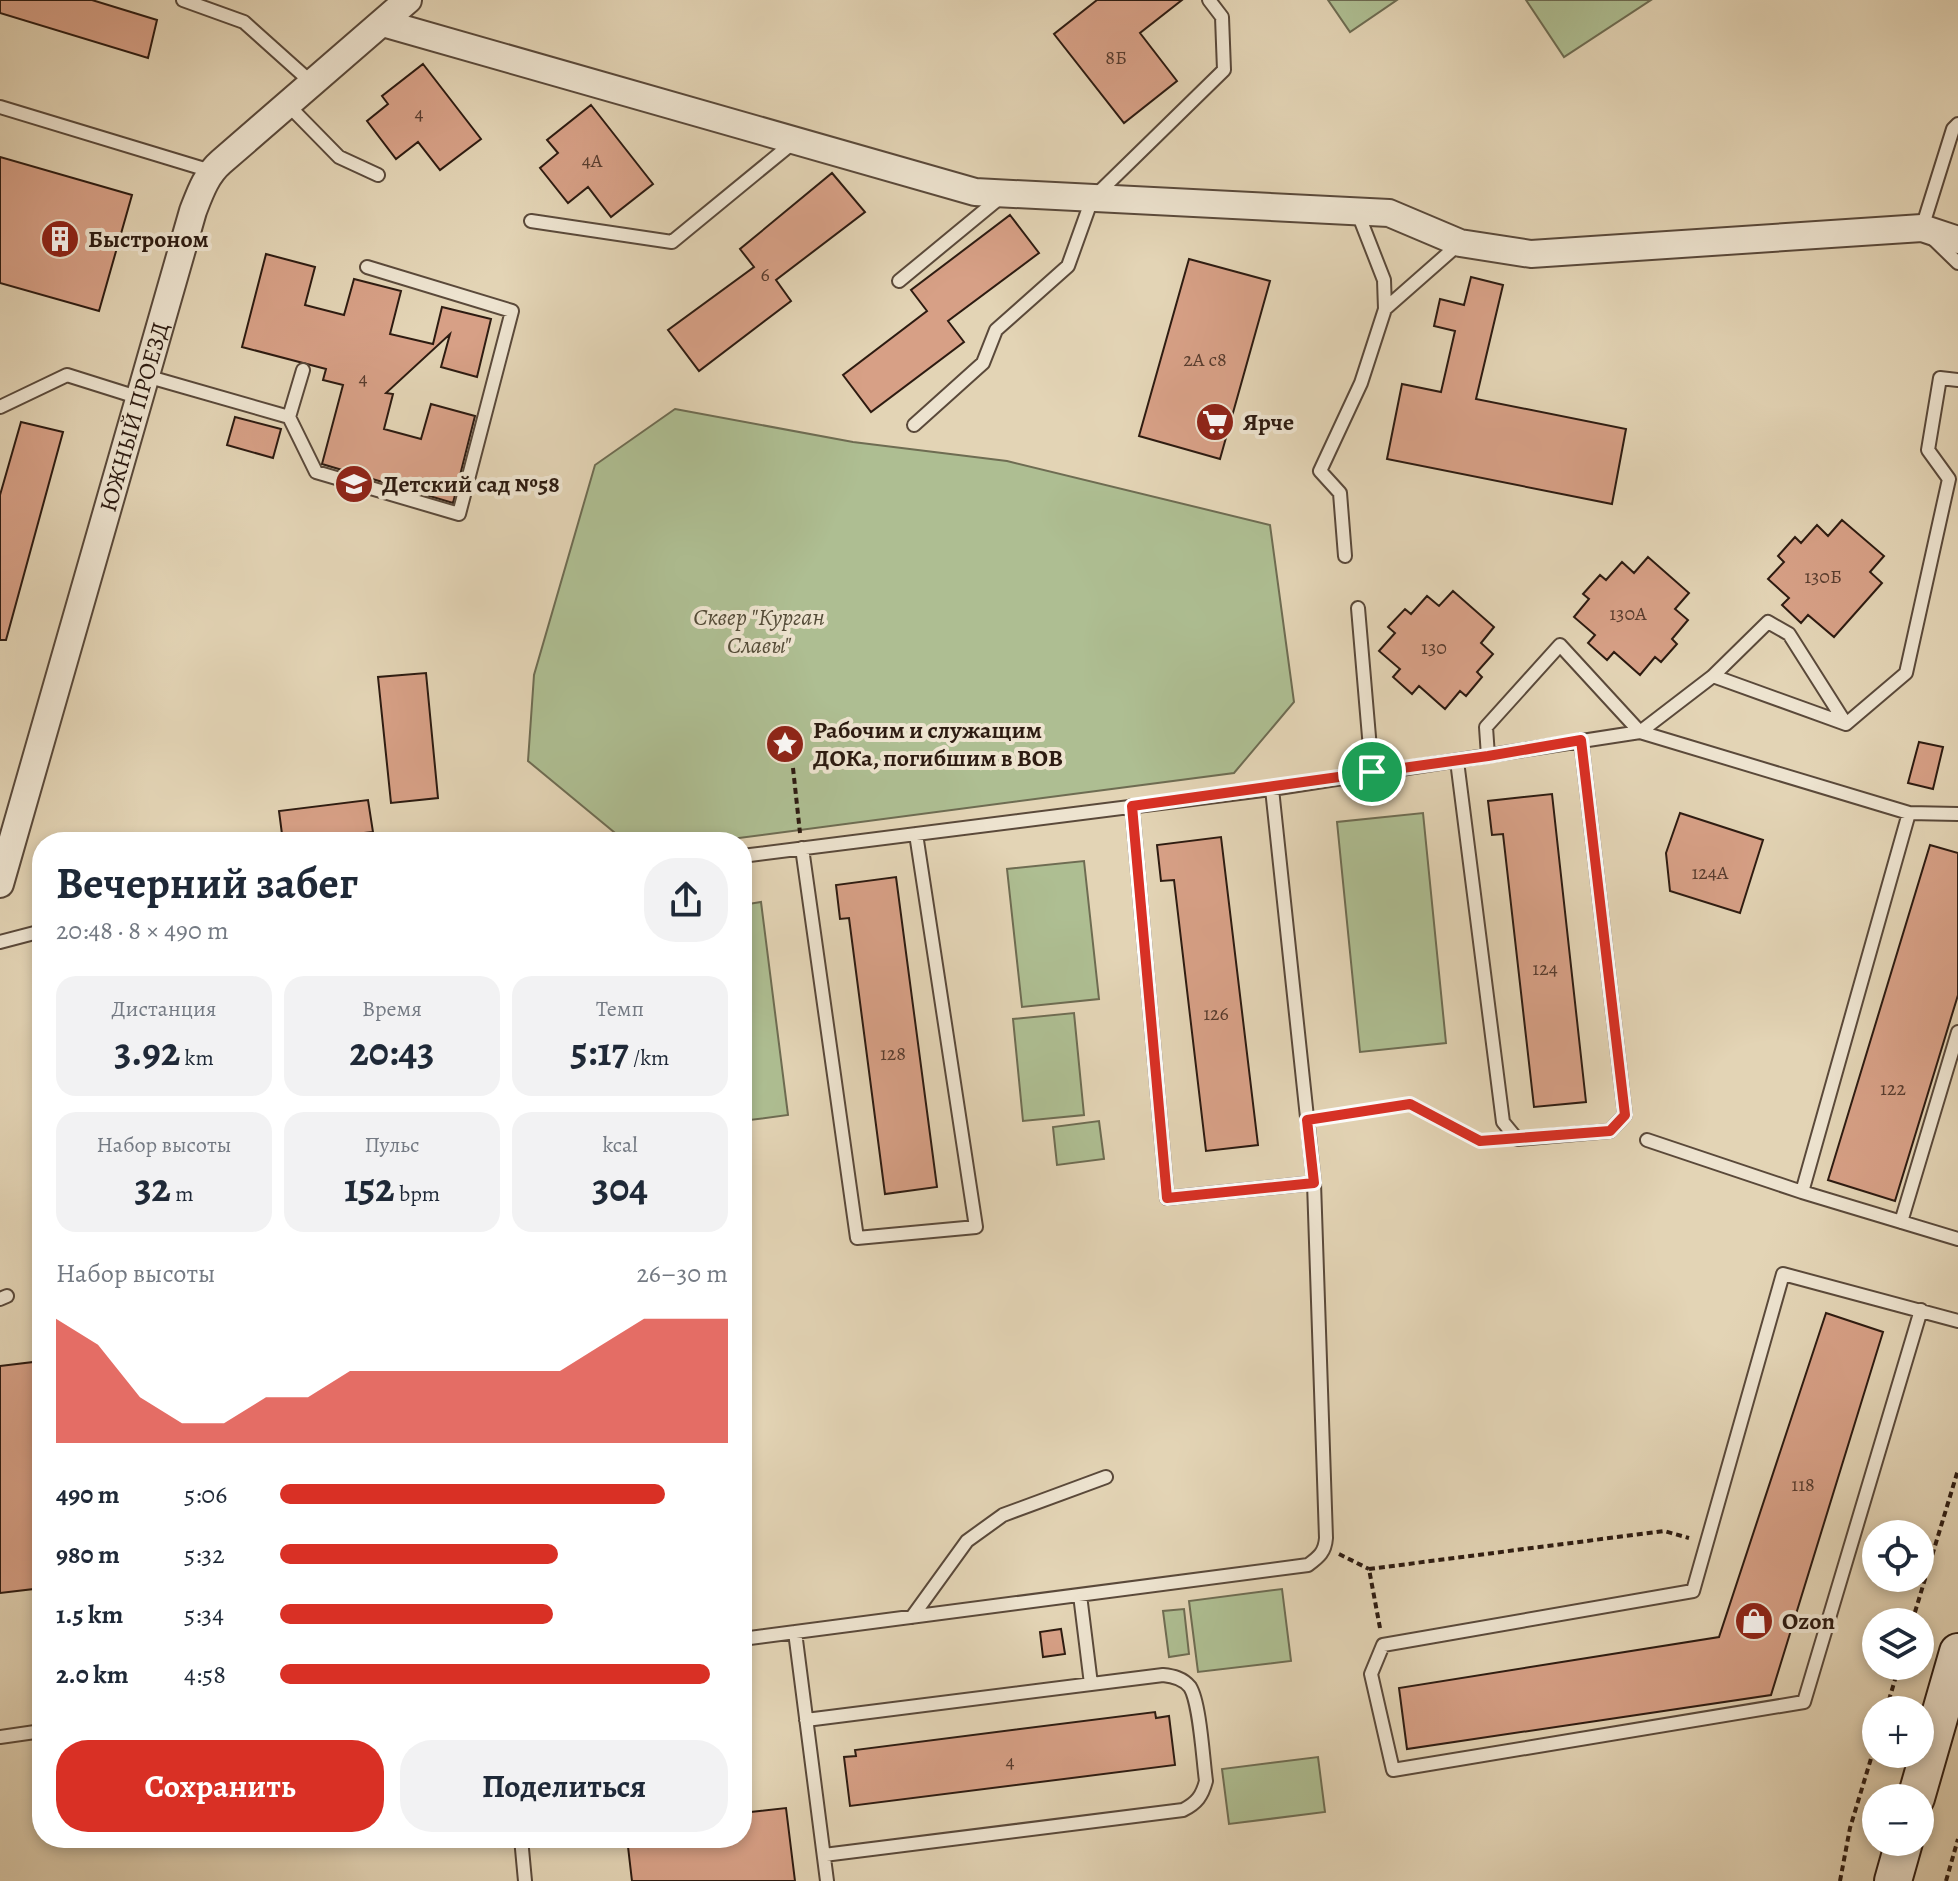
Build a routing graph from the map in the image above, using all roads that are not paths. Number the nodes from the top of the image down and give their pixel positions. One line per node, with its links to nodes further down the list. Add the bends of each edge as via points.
1 (183, 0): 5 (lane, via 244,22)
2 (408, 0): 4 (street, ЮЖНЫЙ ПРОЕЗД)
3 (1209, 0): 13 (lane, via 1222,17 1224,70)
4 (383, 23): 5 (street, ЮЖНЫЙ ПРОЕЗД); 9 (street)
5 (312, 83): 6 (street, ЮЖНЫЙ ПРОЕЗД)
6 (288, 105): 10 (street, ЮЖНЫЙ ПРОЕЗД); 11 (lane, via 339,157)
7 (0, 107): 10 (lane)
8 (1958, 124): 16 (lane)
9 (795, 141): 12 (street, via 975,192); 15 (lane, via 672,242)
10 (211, 171): 25 (street, ЮЖНЫЙ ПРОЕЗД, via 193,211)
11 (378, 175)
12 (1004, 195): 13 (street); 21 (lane)
13 (1092, 199): 14 (street); 28 (lane, via 1068,266 996,330 983,363)
14 (1357, 211): 18 (street, via 1389,213); 22 (lane, via 1384,280)
15 (531, 221)
16 (1922, 228): 17 (street); 18 (street, via 1531,254); 19 (lane)
17 (1958, 240)
18 (1460, 243): 22 (lane)
19 (1958, 263)
20 (367, 267): 27 (lane, via 512,311 459,514 316,472)
21 (899, 281)
22 (1385, 309): 29 (lane, via 1361,383 1320,471 1340,493)
23 (303, 370): 27 (lane)
24 (1958, 380): 32 (lane, via 1940,378 1928,450 1949,479 1906,673)
25 (143, 387): 26 (lane, via 67,375); 27 (lane); 45 (street, ЮЖНЫЙ ПРОЕЗД)
26 (0, 407)
27 (289, 417)
28 (914, 425)
29 (1345, 556)
30 (1358, 608): 37 (lane)
31 (1713, 676): 32 (lane); 32 (lane, via 1768,622 1789,634); 33 (lane)
32 (1846, 724)
33 (1640, 732): 34 (lane); 35 (lane, via 1560,645 1486,727); 40 (lane)
34 (1581, 740): 35 (lane); 36 (lane, via 1625,1115 1610,1131 1517,1139 1503,1122)
35 (1488, 756): 36 (lane)
36 (1457, 761): 37 (lane)
37 (1372, 772): 38 (lane)
38 (1272, 789): 39 (lane); 50 (lane)
39 (1132, 806): 42 (lane); 50 (lane, via 1167,1198)
40 (1909, 813): 41 (lane); 51 (lane)
41 (1958, 814)
42 (916, 834): 43 (lane); 43 (lane, via 976,1227 857,1238)
43 (802, 848): 44 (lane)
44 (752, 855)
45 (1, 876)
46 (32, 934): 47 (lane)
47 (0, 942)
48 (1958, 1032): 52 (lane)
49 (1647, 1140): 51 (lane)
50 (1314, 1183): 57 (lane, via 1325,1548 1308,1565)
51 (1802, 1192): 52 (lane)
52 (1901, 1222): 53 (lane)
53 (1958, 1239)
54 (1921, 1310): 54 (lane, via 1804,1702 1393,1770 1371,1674 1383,1645 1693,1591 1783,1274); 55 (lane)
55 (1958, 1321)
56 (1106, 1477): 58 (lane, via 1003,1515 967,1541)
57 (1080, 1595): 58 (lane); 62 (lane)
58 (912, 1617): 59 (lane)
59 (795, 1632): 60 (lane); 63 (lane)
60 (752, 1638)
61 (1958, 1652): 66 (street)
62 (1091, 1684): 63 (lane); 68 (lane, via 1163,1675 1176,1676 1189,1686 1206,1781 1195,1804 1183,1810)
63 (806, 1720): 68 (lane)
64 (32, 1732): 65 (lane)
65 (0, 1737)
66 (1920, 1784)
67 (522, 1848): 70 (lane)
68 (824, 1855): 71 (lane)
69 (1900, 1856): 72 (street)
70 (525, 1881)
71 (827, 1881)
72 (1893, 1881)

